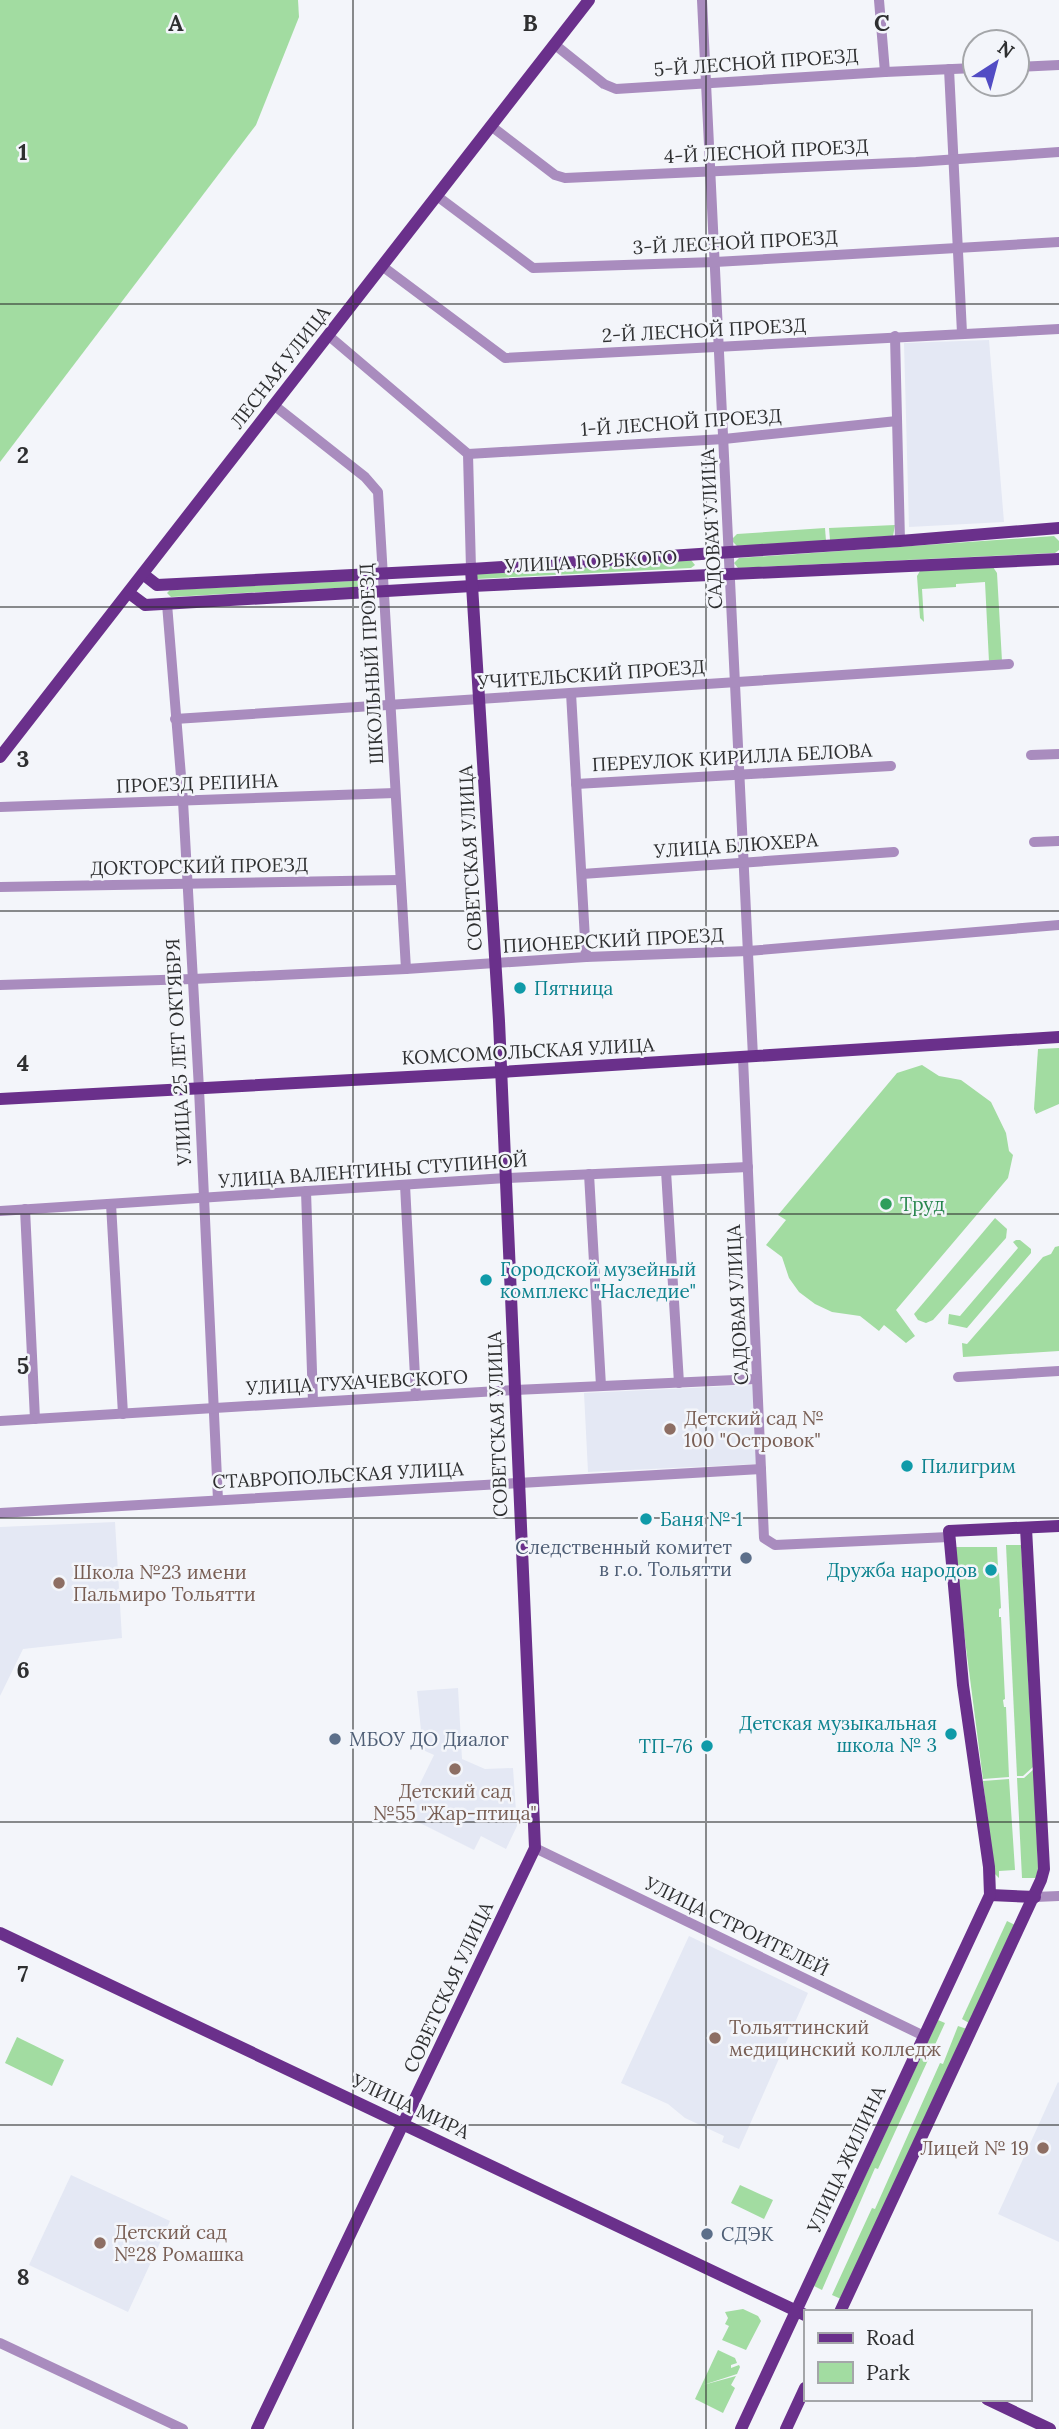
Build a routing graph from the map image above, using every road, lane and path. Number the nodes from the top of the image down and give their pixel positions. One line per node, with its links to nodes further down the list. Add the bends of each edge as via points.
1 (589, 0): 4 (main road, ЛЕСНАЯ УЛИЦА)
2 (702, 0): 10 (street, САДОВАЯ УЛИЦА)
3 (879, 0): 9 (street)
4 (554, 44): 10 (street, 5-Й ЛЕСНОЙ ПРОЕЗД, via 616,89); 11 (main road, ЛЕСНАЯ УЛИЦА)
5 (1059, 65): 6 (street)
6 (1031, 66)
7 (949, 69): 8 (street, 5-Й ЛЕСНОЙ ПРОЕЗД); 9 (street, 5-Й ЛЕСНОЙ ПРОЕЗД); 13 (street)
8 (961, 69)
9 (885, 72): 10 (street, 5-Й ЛЕСНОЙ ПРОЕЗД)
10 (707, 82): 14 (street, САДОВАЯ УЛИЦА)
11 (491, 126): 14 (street, 4-Й ЛЕСНОЙ ПРОЕЗД, via 565,178); 15 (main road, ЛЕСНАЯ УЛИЦА)
12 (1059, 152): 13 (street, 4-Й ЛЕСНОЙ ПРОЕЗД)
13 (953, 160): 14 (street, 4-Й ЛЕСНОЙ ПРОЕЗД); 17 (street)
14 (711, 172): 18 (street, САДОВАЯ УЛИЦА)
15 (437, 196): 18 (street, 3-Й ЛЕСНОЙ ПРОЕЗД, via 533,268); 19 (main road, ЛЕСНАЯ УЛИЦА)
16 (1059, 242): 17 (street, 3-Й ЛЕСНОЙ ПРОЕЗД)
17 (958, 246): 18 (street, 3-Й ЛЕСНОЙ ПРОЕЗД); 21 (street)
18 (715, 262): 24 (street, САДОВАЯ УЛИЦА)
19 (382, 266): 22 (main road, ЛЕСНАЯ УЛИЦА); 24 (street, 2-Й ЛЕСНОЙ ПРОЕЗД, via 505,358)
20 (1059, 329): 21 (street, 2-Й ЛЕСНОЙ ПРОЕЗД)
21 (962, 333): 23 (street, 2-Й ЛЕСНОЙ ПРОЕЗД)
22 (329, 336): 25 (main road, ЛЕСНАЯ УЛИЦА); 28 (street)
23 (895, 336): 24 (street, 2-Й ЛЕСНОЙ ПРОЕЗД); 26 (street)
24 (719, 348): 27 (street, САДОВАЯ УЛИЦА)
25 (275, 405): 34 (main road, ЛЕСНАЯ УЛИЦА); 35 (street, ШКОЛЬНЫЙ ПРОЕЗД, via 378,492)
26 (897, 421): 27 (street, 1-Й ЛЕСНОЙ ПРОЕЗД); 30 (street)
27 (724, 439): 28 (street, 1-Й ЛЕСНОЙ ПРОЕЗД); 31 (street, САДОВАЯ УЛИЦА)
28 (468, 454): 33 (street, СОВЕТСКАЯ УЛИЦА)
29 (1059, 528): 30 (main road, УЛИЦА ГОРЬКОГО)
30 (900, 541): 31 (main road, УЛИЦА ГОРЬКОГО)
31 (729, 553): 33 (main road, УЛИЦА ГОРЬКОГО); 36 (street, САДОВАЯ УЛИЦА)
32 (1059, 559): 36 (main road, УЛИЦА ГОРЬКОГО)
33 (471, 569): 35 (main road, УЛИЦА ГОРЬКОГО); 37 (main road, СОВЕТСКАЯ УЛИЦА)
34 (143, 574): 35 (main road, УЛИЦА ГОРЬКОГО, via 157,585); 39 (main road, ЛЕСНАЯ УЛИЦА)
35 (384, 574): 38 (street, ШКОЛЬНЫЙ ПРОЕЗД)
36 (730, 574): 37 (main road, УЛИЦА ГОРЬКОГО); 42 (street, САДОВАЯ УЛИЦА)
37 (472, 586): 38 (main road, УЛИЦА ГОРЬКОГО); 44 (main road, СОВЕТСКАЯ УЛИЦА)
38 (384, 592): 40 (main road, УЛИЦА ГОРЬКОГО); 45 (street, ШКОЛЬНЫЙ ПРОЕЗД)
39 (129, 593): 40 (main road, УЛИЦА ГОРЬКОГО, via 145,605); 49 (main road, ЛЕСНАЯ УЛИЦА)
40 (167, 604): 46 (street, УЛИЦА 25 ЛЕТ ОКТЯБРЯ)
41 (1009, 664): 42 (street, УЧИТЕЛЬСКИЙ ПРОЕЗД)
42 (735, 682): 43 (street, УЧИТЕЛЬСКИЙ ПРОЕЗД); 51 (street, САДОВАЯ УЛИЦА)
43 (571, 693): 44 (street, УЧИТЕЛЬСКИЙ ПРОЕЗД); 52 (street)
44 (480, 699): 45 (street, УЧИТЕЛЬСКИЙ ПРОЕЗД); 67 (main road, СОВЕТСКАЯ УЛИЦА)
45 (391, 705): 46 (street, УЧИТЕЛЬСКИЙ ПРОЕЗД); 53 (street, ШКОЛЬНЫЙ ПРОЕЗД)
46 (175, 719): 54 (street, УЛИЦА 25 ЛЕТ ОКТЯБРЯ)
47 (1059, 754): 48 (street)
48 (1031, 755)
49 (0, 757)
50 (891, 766): 51 (street, ПЕРЕУЛОК КИРИЛЛА БЕЛОВА)
51 (740, 774): 52 (street, ПЕРЕУЛОК КИРИЛЛА БЕЛОВА); 59 (street, САДОВАЯ УЛИЦА)
52 (576, 784): 60 (street)
53 (395, 793): 54 (street, ПРОЕЗД РЕПИНА); 61 (street, ШКОЛЬНЫЙ ПРОЕЗД)
54 (183, 801): 55 (street, ПРОЕЗД РЕПИНА); 62 (street, УЛИЦА 25 ЛЕТ ОКТЯБРЯ)
55 (0, 807)
56 (1059, 841): 57 (street)
57 (1034, 842)
58 (894, 852): 59 (street, УЛИЦА БЛЮХЕРА)
59 (744, 862): 60 (street, УЛИЦА БЛЮХЕРА); 65 (street, САДОВАЯ УЛИЦА)
60 (582, 874): 66 (street)
61 (399, 880): 62 (street, ДОКТОРСКИЙ ПРОЕЗД); 68 (street, ШКОЛЬНЫЙ ПРОЕЗД)
62 (187, 884): 63 (street, ДОКТОРСКИЙ ПРОЕЗД); 69 (street, УЛИЦА 25 ЛЕТ ОКТЯБРЯ)
63 (0, 887)
64 (1059, 925): 65 (street, ПИОНЕРСКИЙ ПРОЕЗД)
65 (748, 951): 66 (street, ПИОНЕРСКИЙ ПРОЕЗД); 72 (street, САДОВАЯ УЛИЦА)
66 (586, 957): 67 (street, ПИОНЕРСКИЙ ПРОЕЗД)
67 (495, 963): 68 (street, ПИОНЕРСКИЙ ПРОЕЗД); 73 (main road, СОВЕТСКАЯ УЛИЦА)
68 (406, 969): 69 (street, ПИОНЕРСКИЙ ПРОЕЗД)
69 (193, 979): 70 (street, ПИОНЕРСКИЙ ПРОЕЗД); 74 (street, УЛИЦА 25 ЛЕТ ОКТЯБРЯ)
70 (0, 985)
71 (1059, 1037): 72 (main road, КОМСОМОЛЬСКАЯ УЛИЦА)
72 (748, 1057): 73 (main road, КОМСОМОЛЬСКАЯ УЛИЦА); 76 (street, САДОВАЯ УЛИЦА)
73 (501, 1072): 74 (main road, КОМСОМОЛЬСКАЯ УЛИЦА); 79 (main road, СОВЕТСКАЯ УЛИЦА)
74 (200, 1089): 75 (main road, КОМСОМОЛЬСКАЯ УЛИЦА); 82 (street, УЛИЦА 25 ЛЕТ ОКТЯБРЯ)
75 (0, 1100)
76 (748, 1167): 77 (street, УЛИЦА ВАЛЕНТИНЫ СТУПИНОЙ); 88 (street, САДОВАЯ УЛИЦА)
77 (666, 1171): 78 (street, УЛИЦА ВАЛЕНТИНЫ СТУПИНОЙ); 89 (street)
78 (589, 1174): 79 (street, УЛИЦА ВАЛЕНТИНЫ СТУПИНОЙ); 90 (street)
79 (506, 1178): 80 (street, УЛИЦА ВАЛЕНТИНЫ СТУПИНОЙ); 91 (main road, СОВЕТСКАЯ УЛИЦА)
80 (405, 1185): 81 (street, УЛИЦА ВАЛЕНТИНЫ СТУПИНОЙ); 92 (street)
81 (306, 1191): 82 (street, УЛИЦА ВАЛЕНТИНЫ СТУПИНОЙ); 93 (street)
82 (203, 1198): 83 (street, УЛИЦА ВАЛЕНТИНЫ СТУПИНОЙ); 94 (street, УЛИЦА 25 ЛЕТ ОКТЯБРЯ)
83 (111, 1204): 84 (street, УЛИЦА ВАЛЕНТИНЫ СТУПИНОЙ); 95 (street)
84 (25, 1209): 85 (street, УЛИЦА ВАЛЕНТИНЫ СТУПИНОЙ); 96 (street)
85 (0, 1211)
86 (1059, 1371): 87 (street)
87 (958, 1377)
88 (757, 1379): 89 (street, УЛИЦА ТУХАЧЕВСКОГО); 98 (street, САДОВАЯ УЛИЦА)
89 (678, 1383): 90 (street, УЛИЦА ТУХАЧЕВСКОГО)
90 (601, 1386): 91 (street, УЛИЦА ТУХАЧЕВСКОГО)
91 (515, 1390): 92 (street, УЛИЦА ТУХАЧЕВСКОГО); 99 (main road, СОВЕТСКАЯ УЛИЦА)
92 (416, 1396): 93 (street, УЛИЦА ТУХАЧЕВСКОГО)
93 (313, 1402): 94 (street, УЛИЦА ТУХАЧЕВСКОГО)
94 (214, 1408): 95 (street, УЛИЦА ТУХАЧЕВСКОГО); 100 (street, УЛИЦА 25 ЛЕТ ОКТЯБРЯ)
95 (123, 1414): 96 (street, УЛИЦА ТУХАЧЕВСКОГО)
96 (35, 1419): 97 (street, УЛИЦА ТУХАЧЕВСКОГО)
97 (0, 1421)
98 (761, 1469): 99 (street, СТАВРОПОЛЬСКАЯ УЛИЦА); 104 (street, САДОВАЯ УЛИЦА, via 764,1538 775,1545)
99 (519, 1482): 100 (street, СТАВРОПОЛЬСКАЯ УЛИЦА); 105 (main road, СОВЕТСКАЯ УЛИЦА)
100 (218, 1500): 101 (street, СТАВРОПОЛЬСКАЯ УЛИЦА)
101 (0, 1513)
102 (1059, 1526): 103 (main road)
103 (1026, 1528): 104 (main road); 108 (main road, via 1044,1870)
104 (949, 1534): 106 (main road, УЛИЦА ЖИЛИНА)
105 (535, 1848): 110 (street, УЛИЦА СТРОИТЕЛЕЙ); 111 (main road, СОВЕТСКАЯ УЛИЦА)
106 (990, 1895): 108 (main road); 110 (main road, УЛИЦА ЖИЛИНА)
107 (1059, 1896): 108 (street)
108 (1035, 1897): 112 (main road)
109 (0, 1933): 111 (main road, УЛИЦА МИРА)
110 (924, 2036): 113 (main road, УЛИЦА ЖИЛИНА)
111 (405, 2123): 113 (main road, УЛИЦА МИРА); 118 (main road, СОВЕТСКАЯ УЛИЦА)
112 (842, 2310)
113 (801, 2313): 119 (main road, УЛИЦА ЖИЛИНА)
114 (0, 2343): 117 (street)
115 (804, 2390): 120 (main road)
116 (991, 2401): 121 (main road)
117 (183, 2429)
118 (257, 2429)
119 (741, 2429)
120 (786, 2429)
121 (1051, 2429)

